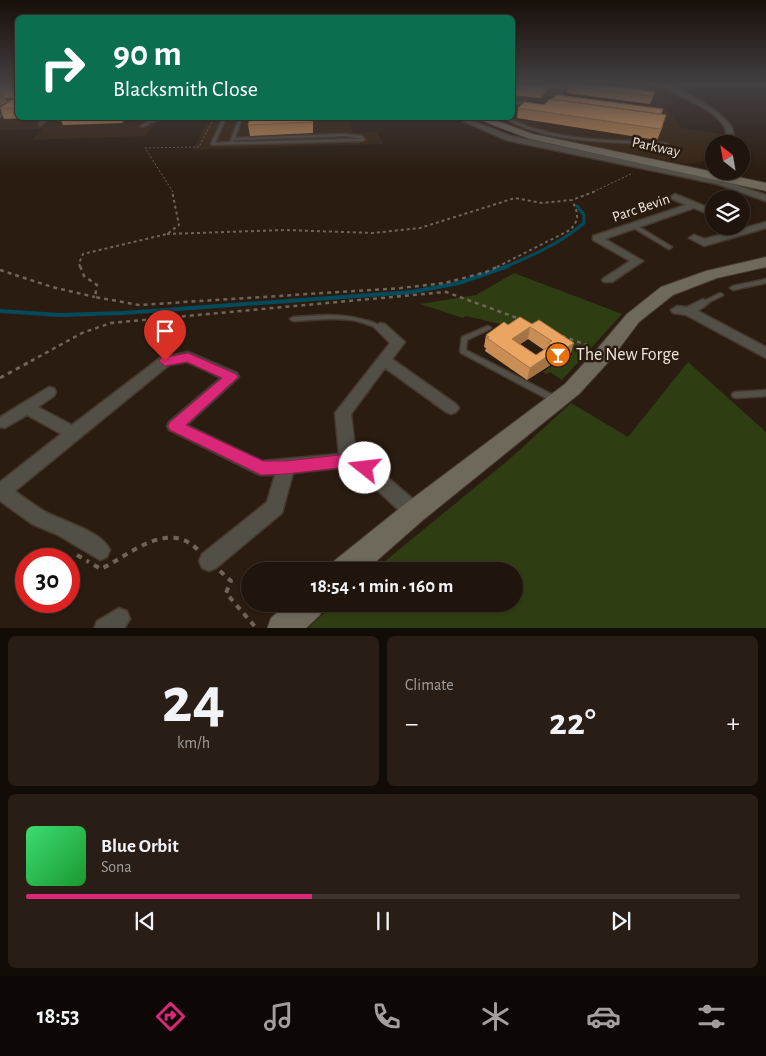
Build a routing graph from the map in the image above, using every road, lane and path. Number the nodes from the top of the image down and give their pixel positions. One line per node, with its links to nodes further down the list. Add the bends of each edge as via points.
1 (714, 114): 13 (street, via 728,127)
2 (45, 120): 10 (lane)
3 (154, 120): 11 (lane)
4 (213, 120): 29 (path, via 199,147 145,148 172,189 179,225)
5 (223, 120): 15 (lane, via 213,144)
6 (239, 120): 15 (lane)
7 (465, 120): 14 (street)
8 (488, 120): 12 (street, Parkway)
9 (511, 120): 16 (lane, via 568,137)
10 (40, 124)
11 (142, 126)
12 (516, 130): 14 (street); 18 (street, Parkway, via 530,136)
13 (729, 135)
14 (502, 136): 17 (street)
15 (232, 141): 15 (lane, via 346,135 363,140)
16 (666, 144)
17 (642, 166): 22 (street, via 719,182); 23 (path, via 624,180)
18 (705, 170)
19 (748, 180): 20 (street, Parkway)
20 (766, 187)
21 (675, 197): 24 (street, Parc Bevin)
22 (766, 198)
23 (572, 200): 29 (path, via 542,202 515,198 420,228 373,233 285,230); 38 (path, via 579,215 572,230 486,272 446,283)
24 (695, 205): 25 (street, Parc Bevin); 27 (street, Parc Bevin)
25 (705, 209)
26 (766, 224): 28 (street)
27 (634, 226): 32 (lane); 35 (street, Parc Bevin, via 597,238 638,261)
28 (752, 229): 30 (street); 31 (street, via 704,243)
29 (167, 234): 40 (path, via 83,254 79,263 84,276 97,285)
30 (766, 234)
31 (694, 238)
32 (670, 246)
33 (766, 262): 48 (street, via 712,274 667,291 632,318)
34 (0, 270): 40 (path, via 52,287)
35 (608, 280)
36 (766, 281): 37 (lane)
37 (733, 288)
38 (363, 291): 40 (path, via 139,305); 41 (path)
39 (720, 295): 42 (lane)
40 (95, 296)
41 (364, 299): 44 (path, via 446,292); 51 (path, via 256,312 111,323 82,333)
42 (703, 303): 49 (street, via 683,311)
43 (294, 319): 45 (lane, via 349,316)
44 (521, 320)
45 (380, 327): 50 (street, via 398,342)
46 (488, 328): 55 (lane, via 464,339 463,351)
47 (558, 334): 48 (path)
48 (604, 353): 55 (street)
49 (766, 353)
50 (383, 360): 57 (street); 60 (street, via 343,413)
51 (0, 378)
52 (49, 392): 56 (street)
53 (766, 393): 54 (lane)
54 (736, 395)
55 (557, 401): 63 (street)
56 (26, 408): 58 (street); 59 (street)
57 (452, 408)
58 (2, 423)
59 (73, 433): 61 (street, via 165,361 188,357 232,377 175,426 261,468); 62 (street)
60 (348, 460): 61 (street); 63 (street, via 365,468)
61 (286, 468): 66 (street, via 275,507)
62 (1, 493): 64 (street, via 39,518)
63 (414, 512): 67 (street)
64 (100, 550)
65 (80, 556): 66 (path, via 101,568 152,540 177,537 188,540)
66 (210, 561): 69 (path, via 231,581 226,593)
67 (355, 562)
68 (300, 612): 70 (street)
69 (257, 628)
70 (282, 628)

